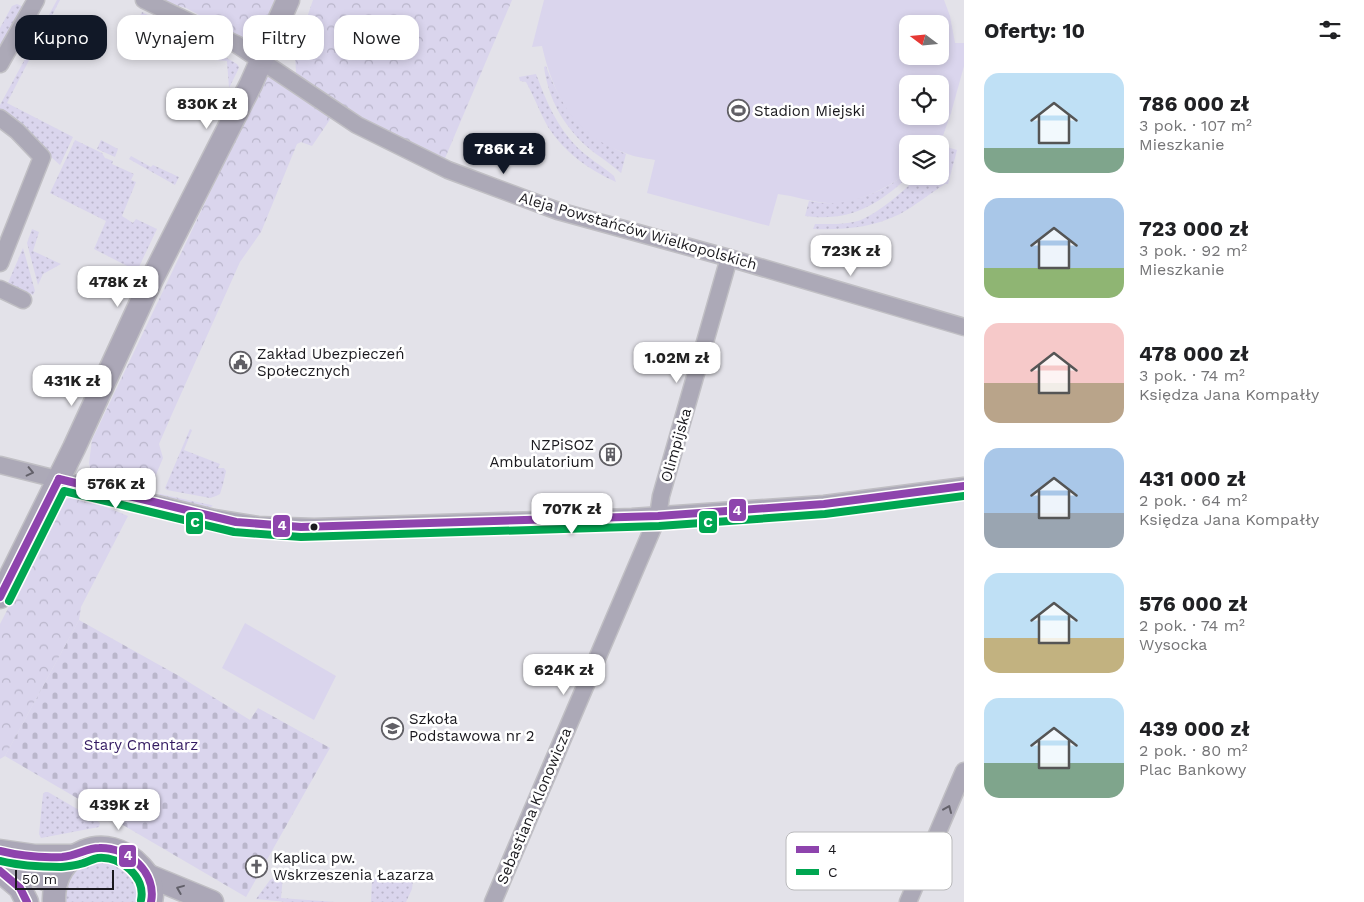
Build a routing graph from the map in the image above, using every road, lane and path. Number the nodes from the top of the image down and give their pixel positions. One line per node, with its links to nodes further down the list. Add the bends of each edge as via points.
1 (36, 0): 5 (street)
2 (144, 0): 4 (street, Aleja Powstańców Wielkopolskich, via 236,44)
3 (288, 0): 4 (street)
4 (261, 61): 7 (street, Aleja Powstańców Wielkopolskich, via 357,125 448,170 558,211); 13 (street, via 150,283)
5 (0, 64)
6 (0, 118): 8 (street, via 42,157)
7 (729, 258): 11 (street, Aleja Powstańców Wielkopolskich); 15 (street, Olimpijska)
8 (0, 263)
9 (0, 289): 10 (street)
10 (23, 300)
11 (964, 327)
12 (0, 465): 13 (street, one-way to 13)
13 (59, 479): 15 (street, via 220,519 275,526); 16 (street)
14 (964, 486): 15 (street, via 824,504)
15 (658, 516): 26 (street, Sebastiana Klonowicza)
16 (0, 597)
17 (964, 771): 18 (street, one-way to 17)
18 (938, 832)
19 (0, 851): 20 (street, via 34,856)
20 (75, 856): 23 (street, via 92,848 112,849 130,857); 25 (street, via 61,870)
21 (0, 861): 25 (street)
22 (0, 871): 27 (street, via 20,888)
23 (149, 876): 28 (street); 29 (street, one-way to 23)
24 (913, 890): 30 (street, one-way to 24)
25 (55, 892)
26 (496, 895)
27 (27, 902)
28 (151, 902)
29 (212, 902)
30 (908, 902)

